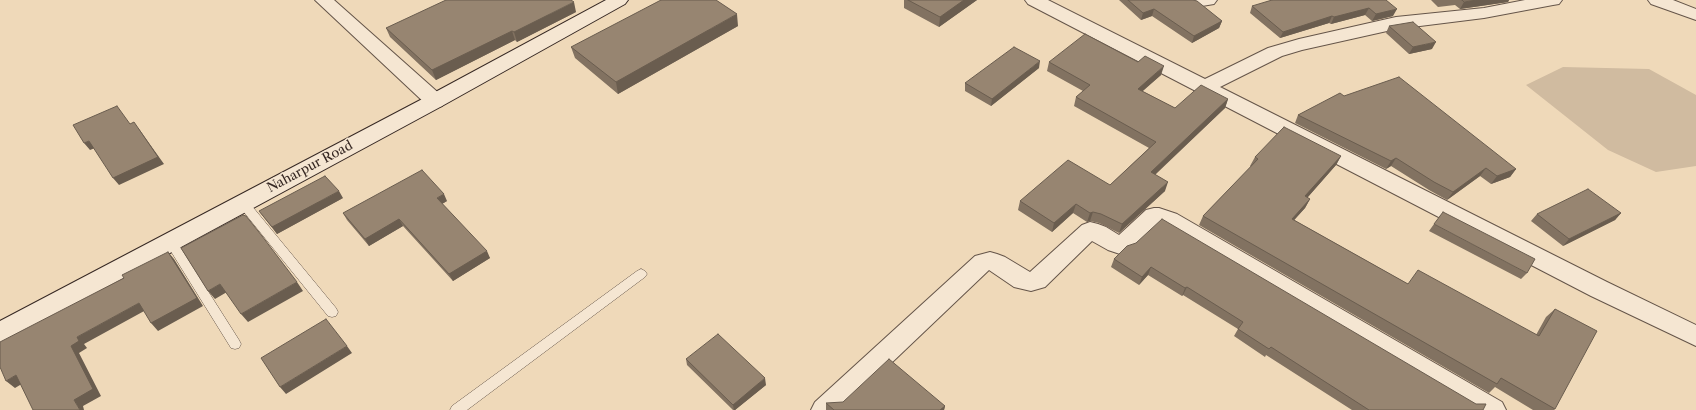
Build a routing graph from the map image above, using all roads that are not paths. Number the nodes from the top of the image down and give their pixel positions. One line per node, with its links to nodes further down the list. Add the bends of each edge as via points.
1 (324, 0): 12 (street)
2 (619, 0): 12 (street, Naharpur Road)
3 (1034, 0): 11 (street)
4 (1191, 0): 5 (street)
5 (1208, 0)
6 (1470, 0): 9 (street)
7 (1553, 0): 9 (street)
8 (1657, 0): 10 (street)
9 (1484, 13): 11 (street, via 1396,23 1299,45 1275,52)
10 (1696, 15)
11 (1205, 87): 18 (street)
12 (435, 101): 13 (street, Naharpur Road)
13 (243, 203): 14 (street, Naharpur Road); 16 (lane)
14 (171, 242): 17 (street, Naharpur Road); 19 (lane)
15 (641, 274): 20 (lane)
16 (332, 312)
17 (0, 333)
18 (1696, 336)
19 (235, 344)
20 (457, 410)
21 (824, 410): 22 (street, via 983,262 997,263 1022,280 1031,282 1084,234 1090,231 1098,233 1120,245 1154,216 1159,216)
22 (1493, 410)

